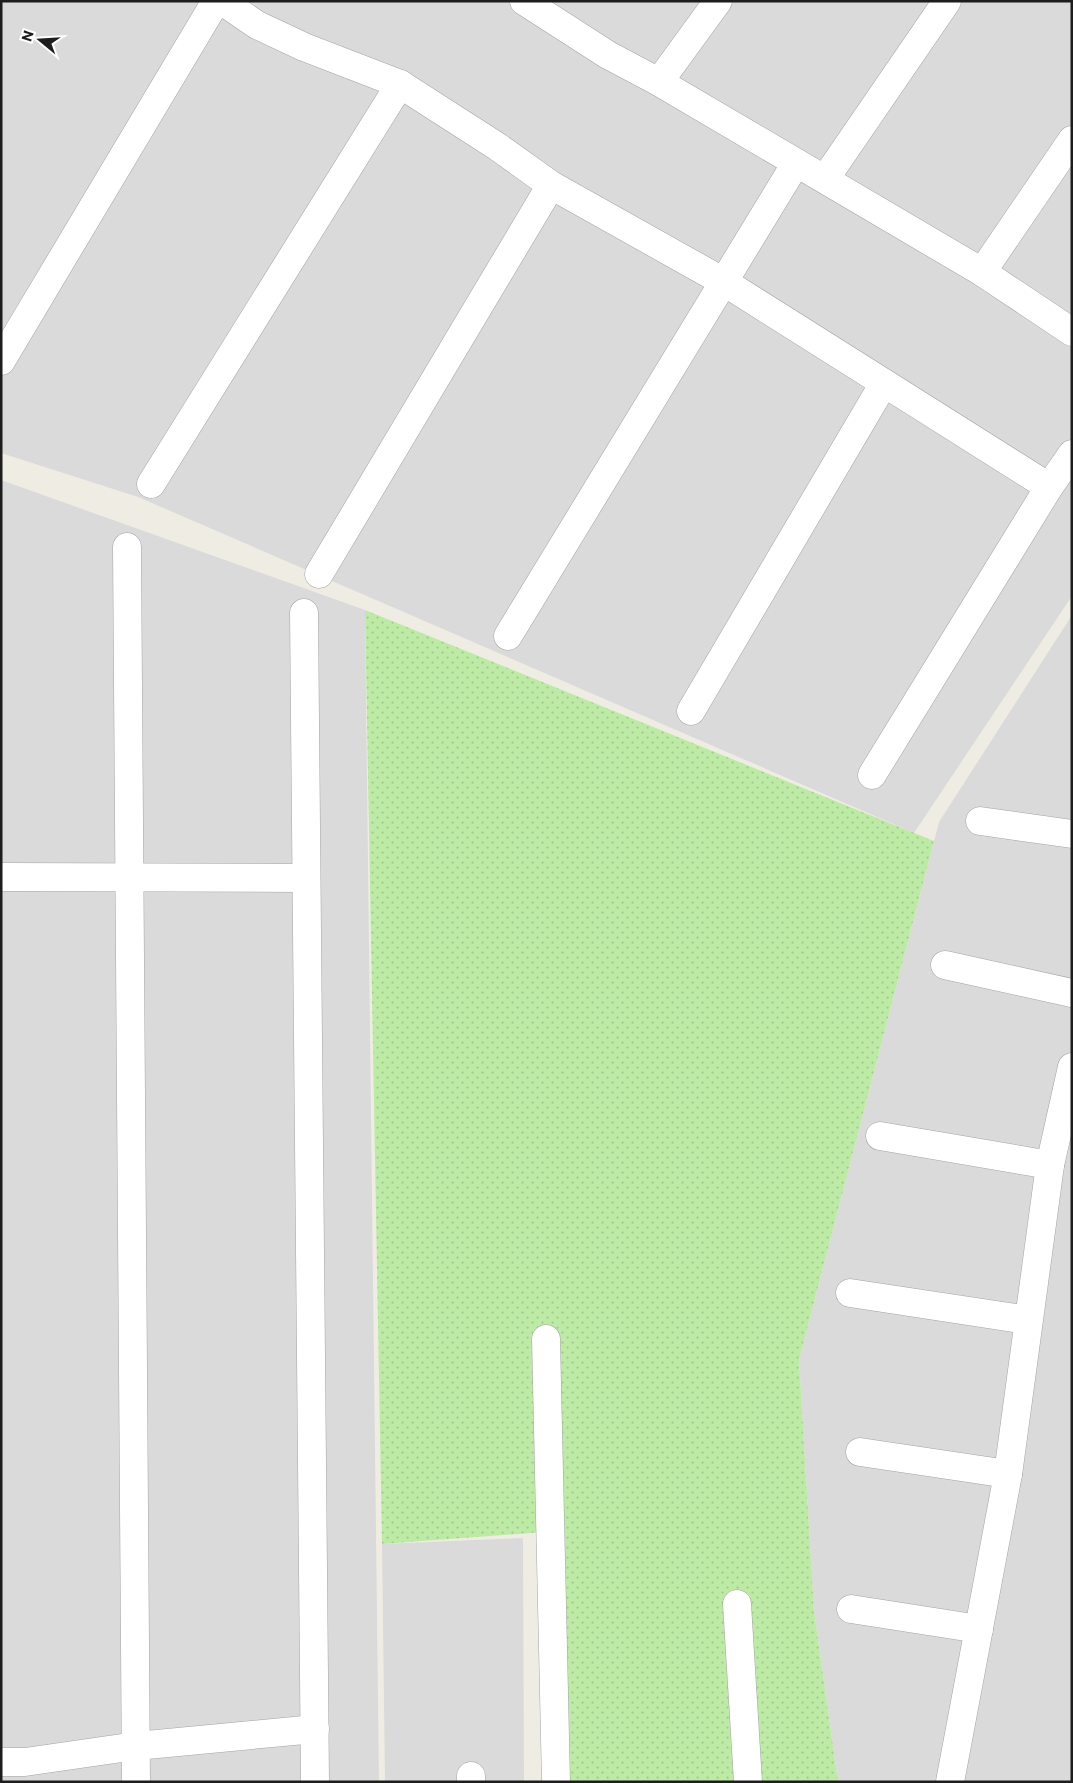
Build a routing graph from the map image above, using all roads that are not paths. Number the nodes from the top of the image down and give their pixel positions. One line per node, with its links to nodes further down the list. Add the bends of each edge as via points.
1 (216, 1): 15 (street)
2 (222, 1): 7 (street, via 257,25 304,47)
3 (524, 1): 6 (street, via 608,55)
4 (718, 1): 6 (street)
5 (947, 1): 10 (street)
6 (659, 82): 9 (street)
7 (400, 84): 11 (street); 18 (street)
8 (1072, 140): 12 (street)
9 (796, 163): 10 (street); 13 (street)
10 (825, 179): 12 (street)
11 (552, 185): 13 (street); 21 (street)
12 (982, 272): 14 (street)
13 (724, 282): 16 (street); 23 (street)
14 (1072, 332)
15 (1, 361)
16 (884, 383): 19 (street); 24 (street)
17 (1072, 454): 19 (street)
18 (152, 484)
19 (1049, 487): 25 (street)
20 (127, 547): 29 (street)
21 (319, 574)
22 (304, 613): 30 (street)
23 (508, 636)
24 (691, 711)
25 (872, 775)
26 (980, 820): 27 (street)
27 (1072, 834)
28 (1, 876): 29 (street)
29 (131, 878): 30 (street); 45 (street)
30 (306, 878): 44 (street)
31 (945, 965): 32 (street)
32 (1072, 993)
33 (1072, 1067): 35 (street)
34 (880, 1136): 35 (street)
35 (1050, 1164): 37 (street)
36 (850, 1293): 37 (street)
37 (1028, 1320): 40 (street)
38 (546, 1339): 49 (street)
39 (860, 1452): 40 (street)
40 (1008, 1474): 43 (street)
41 (737, 1604): 50 (street)
42 (851, 1609): 43 (street)
43 (979, 1629): 51 (street)
44 (315, 1729): 45 (street); 48 (street)
45 (136, 1746): 46 (street, via 25,1762); 47 (street)
46 (1, 1762)
47 (136, 1782)
48 (315, 1782)
49 (556, 1782)
50 (748, 1782)
51 (950, 1782)

